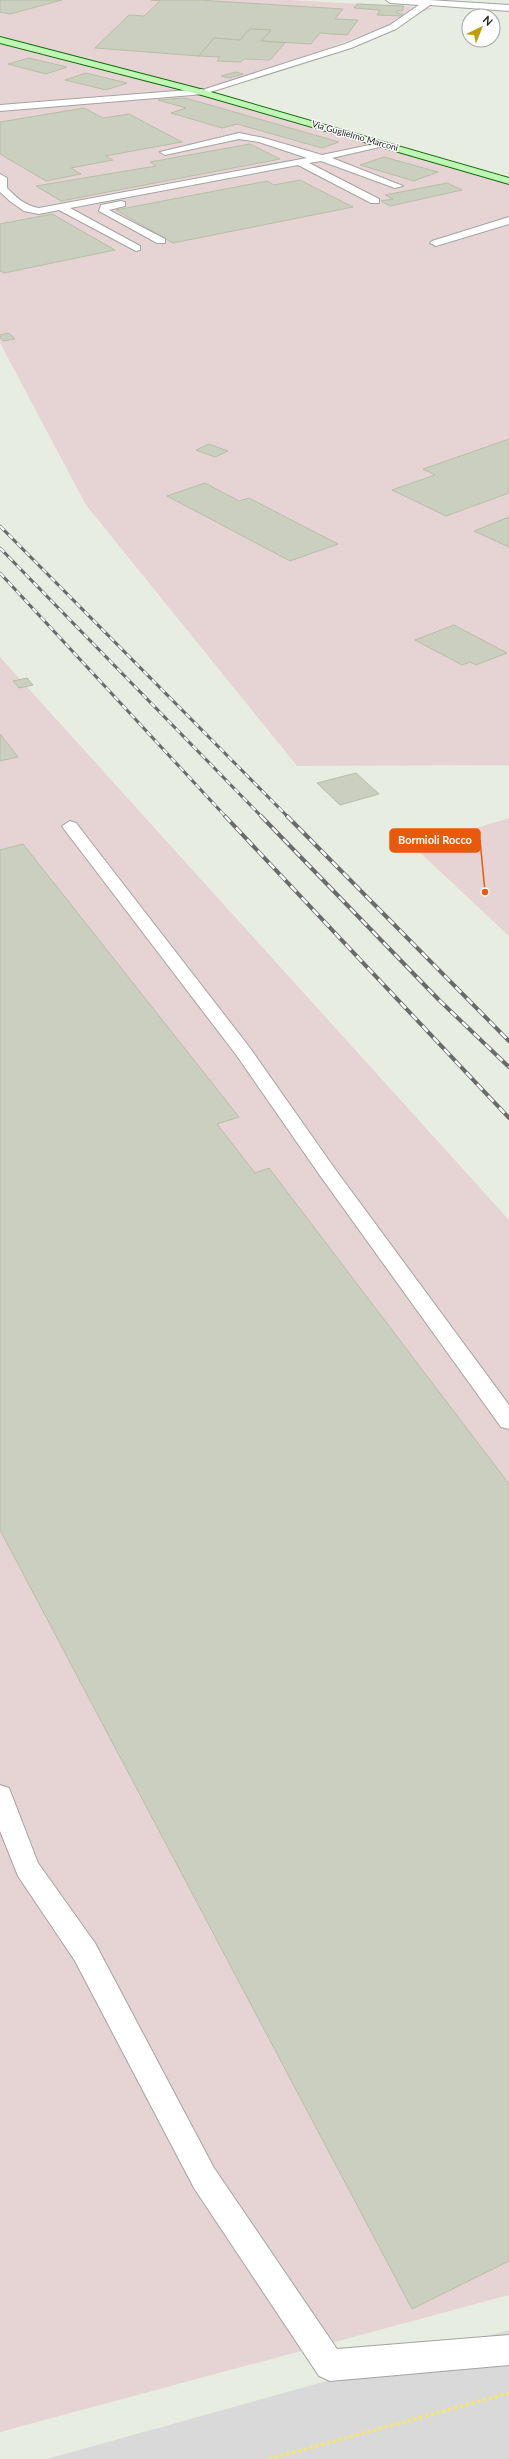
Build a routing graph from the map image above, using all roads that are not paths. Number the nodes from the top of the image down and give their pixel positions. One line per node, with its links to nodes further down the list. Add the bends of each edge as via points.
1 (390, 0): 2 (street)
2 (409, 1): 3 (street)
3 (426, 4): 4 (street); 6 (street, via 393,27 348,46)
4 (509, 8)
5 (0, 40): 6 (street, Via Guglielmo Marconi)
6 (201, 92): 7 (lane); 8 (street, Via Guglielmo Marconi)
7 (0, 108)
8 (381, 144): 10 (lane); 14 (street, Via Guglielmo Marconi)
9 (165, 152): 10 (lane, via 239,136)
10 (322, 158): 11 (lane); 15 (lane)
11 (301, 163): 12 (lane); 17 (lane)
12 (311, 168): 16 (lane); 19 (lane, via 105,207 104,211)
13 (0, 177): 17 (lane, via 4,180 2,188 28,210)
14 (509, 181)
15 (398, 186)
16 (374, 201)
17 (62, 208): 21 (lane)
18 (509, 220): 20 (street)
19 (161, 242)
20 (436, 243)
21 (136, 248)
22 (70, 826): 23 (lane, via 244,1052 328,1173)
23 (509, 1421)
24 (0, 1796): 25 (lane, via 27,1868 85,1952 204,2178 330,2366)
25 (509, 2350)

